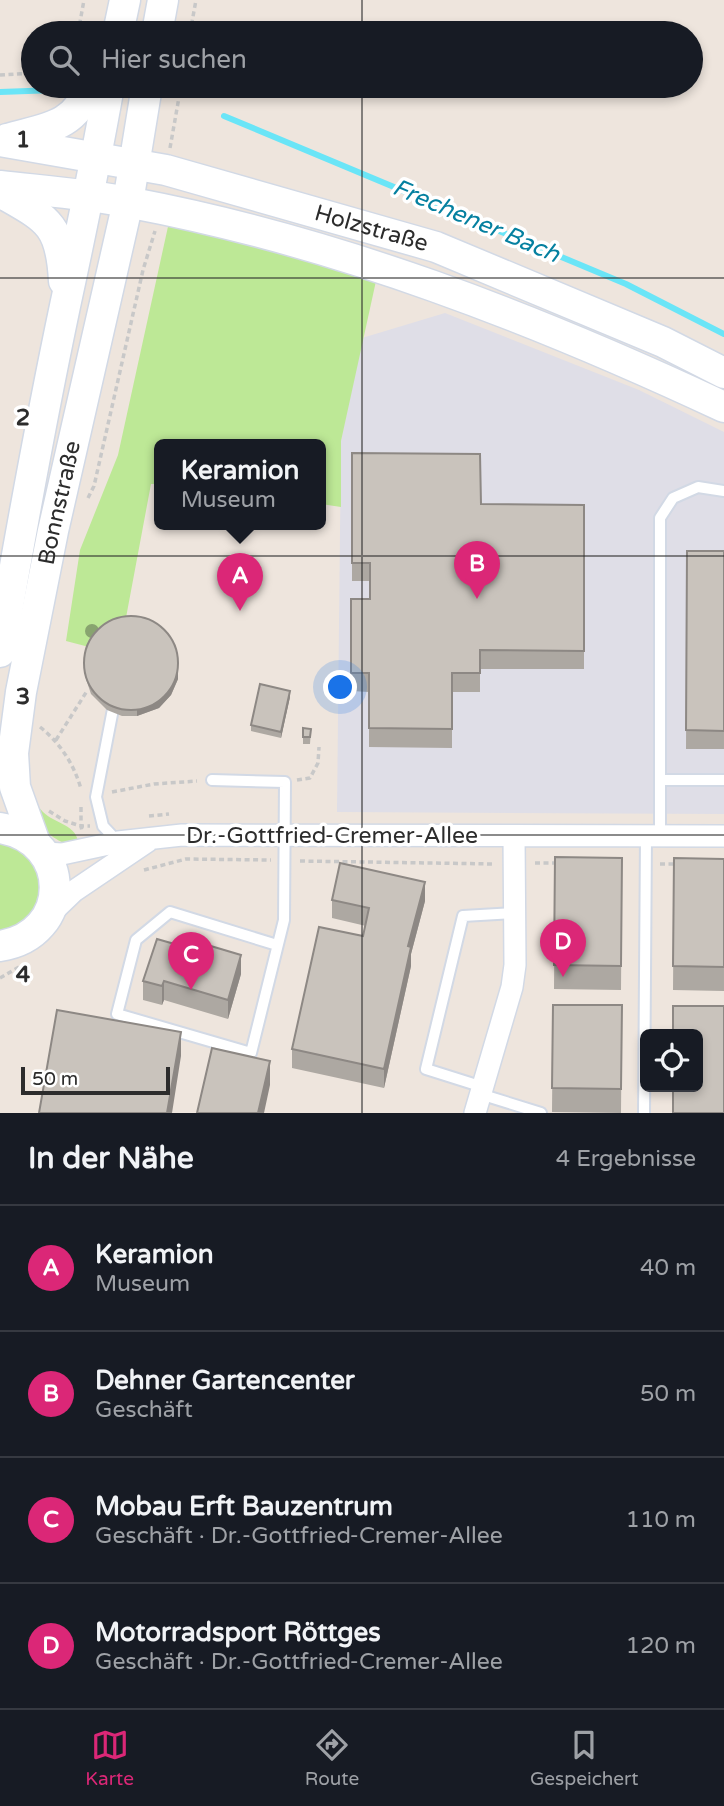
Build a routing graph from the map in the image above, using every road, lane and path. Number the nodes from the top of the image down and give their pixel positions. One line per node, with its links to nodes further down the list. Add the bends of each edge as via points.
1 (84, 0): 5 (path)
2 (125, 0): 6 (main road)
3 (163, 0): 7 (main road)
4 (196, 0): 8 (path)
5 (80, 21)
6 (121, 21)
7 (159, 21)
8 (192, 21)
9 (21, 74): 10 (path)
10 (0, 75)
11 (85, 98): 15 (main road, via 72,116 60,123)
12 (107, 98): 16 (main road, Bonnstraße)
13 (145, 98): 17 (main road, Bonnstraße)
14 (179, 98): 18 (path)
15 (0, 141): 16 (main road, Holzstraße)
16 (96, 157): 17 (main road, Holzstraße); 21 (main road, Bonnstraße)
17 (136, 164): 18 (main road, Holzstraße); 22 (main road, Bonnstraße)
18 (166, 170): 25 (main road, Holzstraße, via 436,247 663,342)
19 (0, 186): 21 (main road, Holzstraße)
20 (0, 192): 24 (main road, via 38,213 58,239)
21 (89, 197): 22 (main road, Holzstraße); 24 (main road, Bonnstraße)
22 (128, 202): 23 (main road, Holzstraße); 50 (main road, Bonnstraße, via 21,692 13,753 15,787)
23 (159, 208): 26 (main road, Holzstraße, via 388,268 555,332); 28 (path)
24 (65, 307): 29 (main road, Bonnstraße)
25 (724, 373)
26 (724, 407)
27 (724, 491): 36 (lane, via 698,487 673,498 660,518)
28 (88, 498)
29 (0, 652)
30 (87, 691): 33 (path)
31 (113, 709): 39 (lane)
32 (39, 726): 33 (path)
33 (56, 740): 39 (path, via 76,772 81,792)
34 (319, 747): 38 (path, via 318,763 310,778)
35 (212, 780): 38 (lane); 39 (path)
36 (660, 780): 37 (lane); 46 (lane)
37 (724, 780)
38 (285, 782): 44 (lane)
39 (96, 792): 49 (lane, via 103,826)
40 (42, 803): 42 (path, via 65,821)
41 (81, 803): 42 (path)
42 (81, 826): 51 (path)
43 (0, 828): 50 (main road, via 13,830)
44 (285, 835): 45 (street, Dr.-Gottfried-Cremer-Allee); 48 (street, Dr.-Gottfried-Cremer-Allee); 52 (lane)
45 (514, 835): 46 (street, Dr.-Gottfried-Cremer-Allee); 54 (street)
46 (653, 835): 47 (street, Dr.-Gottfried-Cremer-Allee); 55 (lane)
47 (724, 836)
48 (150, 839): 49 (street, Dr.-Gottfried-Cremer-Allee); 59 (street, Dr.-Gottfried-Cremer-Allee, via 74,891)
49 (118, 842): 51 (street, Dr.-Gottfried-Cremer-Allee)
50 (40, 848): 51 (street, Dr.-Gottfried-Cremer-Allee, via 62,854); 59 (main road, Bonnstraße, via 55,881)
51 (85, 849)
52 (285, 861): 54 (path); 57 (path, via 186,859); 60 (lane, via 284,920)
53 (565, 863): 54 (path)
54 (514, 864): 58 (street)
55 (645, 864): 56 (path); 66 (lane)
56 (685, 864)
57 (141, 872)
58 (514, 913): 64 (street, via 512,987); 64 (lane, via 463,916 426,1069)
59 (48, 916): 61 (main road, via 26,938)
60 (278, 945): 60 (lane, via 170,912 136,940 117,1014 251,1053)
61 (0, 946)
62 (23, 965): 63 (path)
63 (0, 978)
64 (479, 1098): 65 (lane)
65 (541, 1113)
66 (644, 1113)

